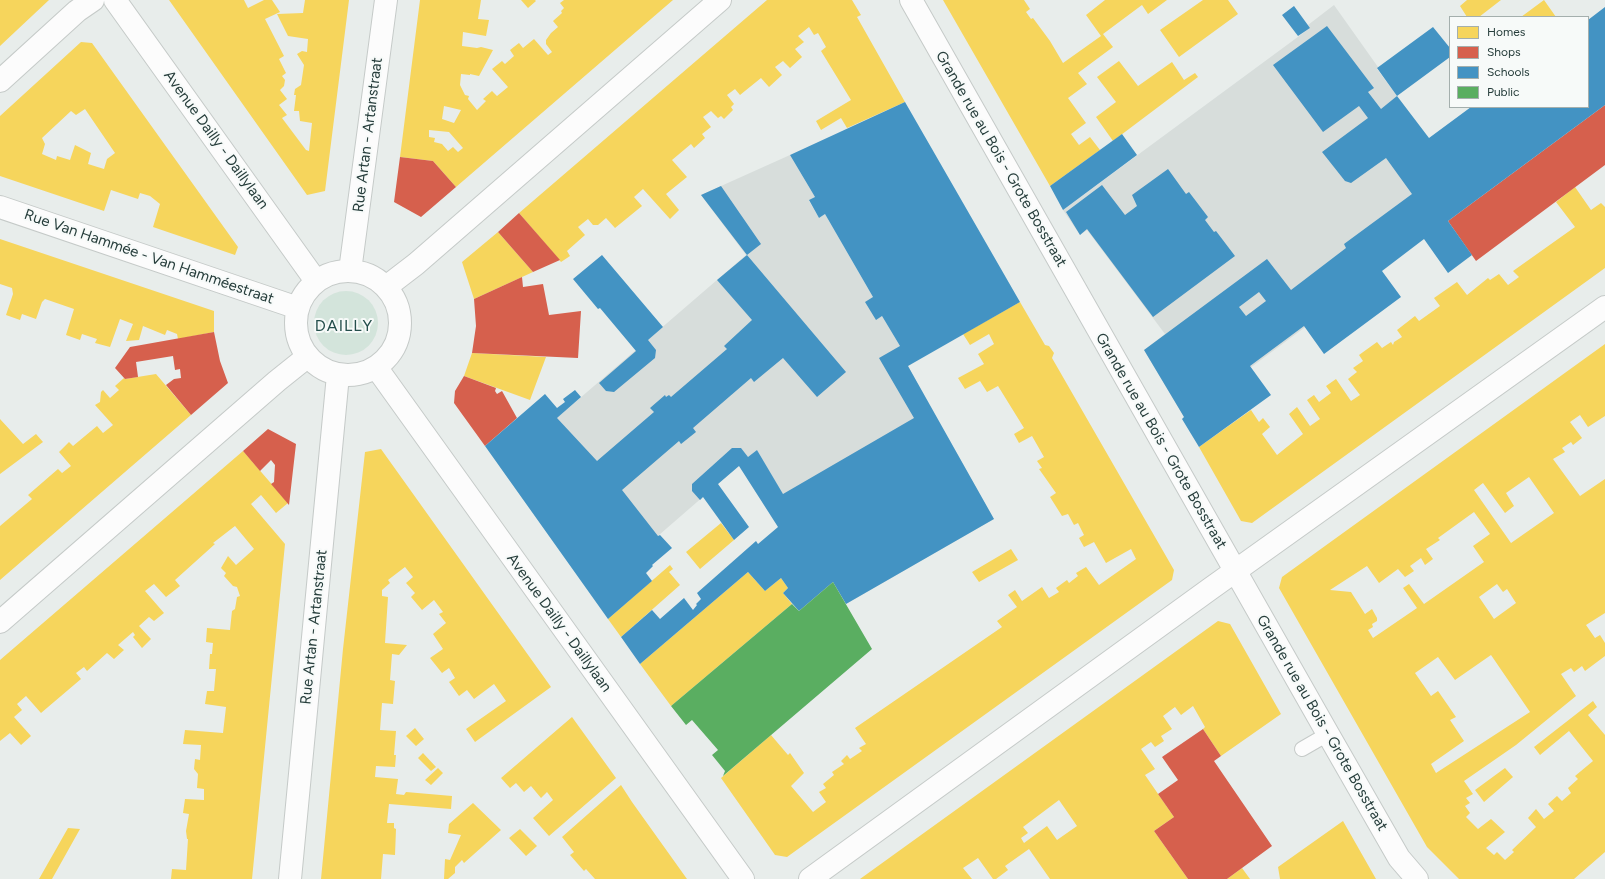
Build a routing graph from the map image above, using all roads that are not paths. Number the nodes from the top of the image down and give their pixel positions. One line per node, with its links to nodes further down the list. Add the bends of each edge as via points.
1 (93, 0): 6 (street, via 77,11)
2 (115, 0): 9 (street, Avenue Dailly - Daillylaan)
3 (386, 0): 8 (street, Rue Artan - Artanstraat)
4 (720, 0): 10 (street, via 416,264)
5 (911, 0): 16 (street, Grande rue au Bois - Grote Bosstraat)
6 (0, 81)
7 (0, 207): 12 (street, Rue Van Hammée - Van Hamméestraat)
8 (350, 271): 9 (street, via 333,273); 10 (street, via 370,276)
9 (316, 281): 12 (street, via 305,293)
10 (386, 287): 14 (street, via 398,306 400,328 393,351)
11 (1605, 307): 16 (street)
12 (298, 308): 13 (street, via 295,324 299,343)
13 (307, 357): 15 (street, via 321,368); 17 (street)
14 (376, 367): 15 (street, via 358,374); 21 (street, Avenue Dailly - Daillylaan)
15 (338, 375): 20 (street, Rue Artan - Artanstraat)
16 (1236, 572): 18 (street, Grande rue au Bois - Grote Bosstraat); 22 (street)
17 (0, 622)
18 (1328, 734): 19 (lane); 23 (street, Grande rue au Bois - Grote Bosstraat, via 1399,858)
19 (1302, 749)
20 (290, 879)
21 (743, 879)
22 (810, 879)
23 (1417, 879)

